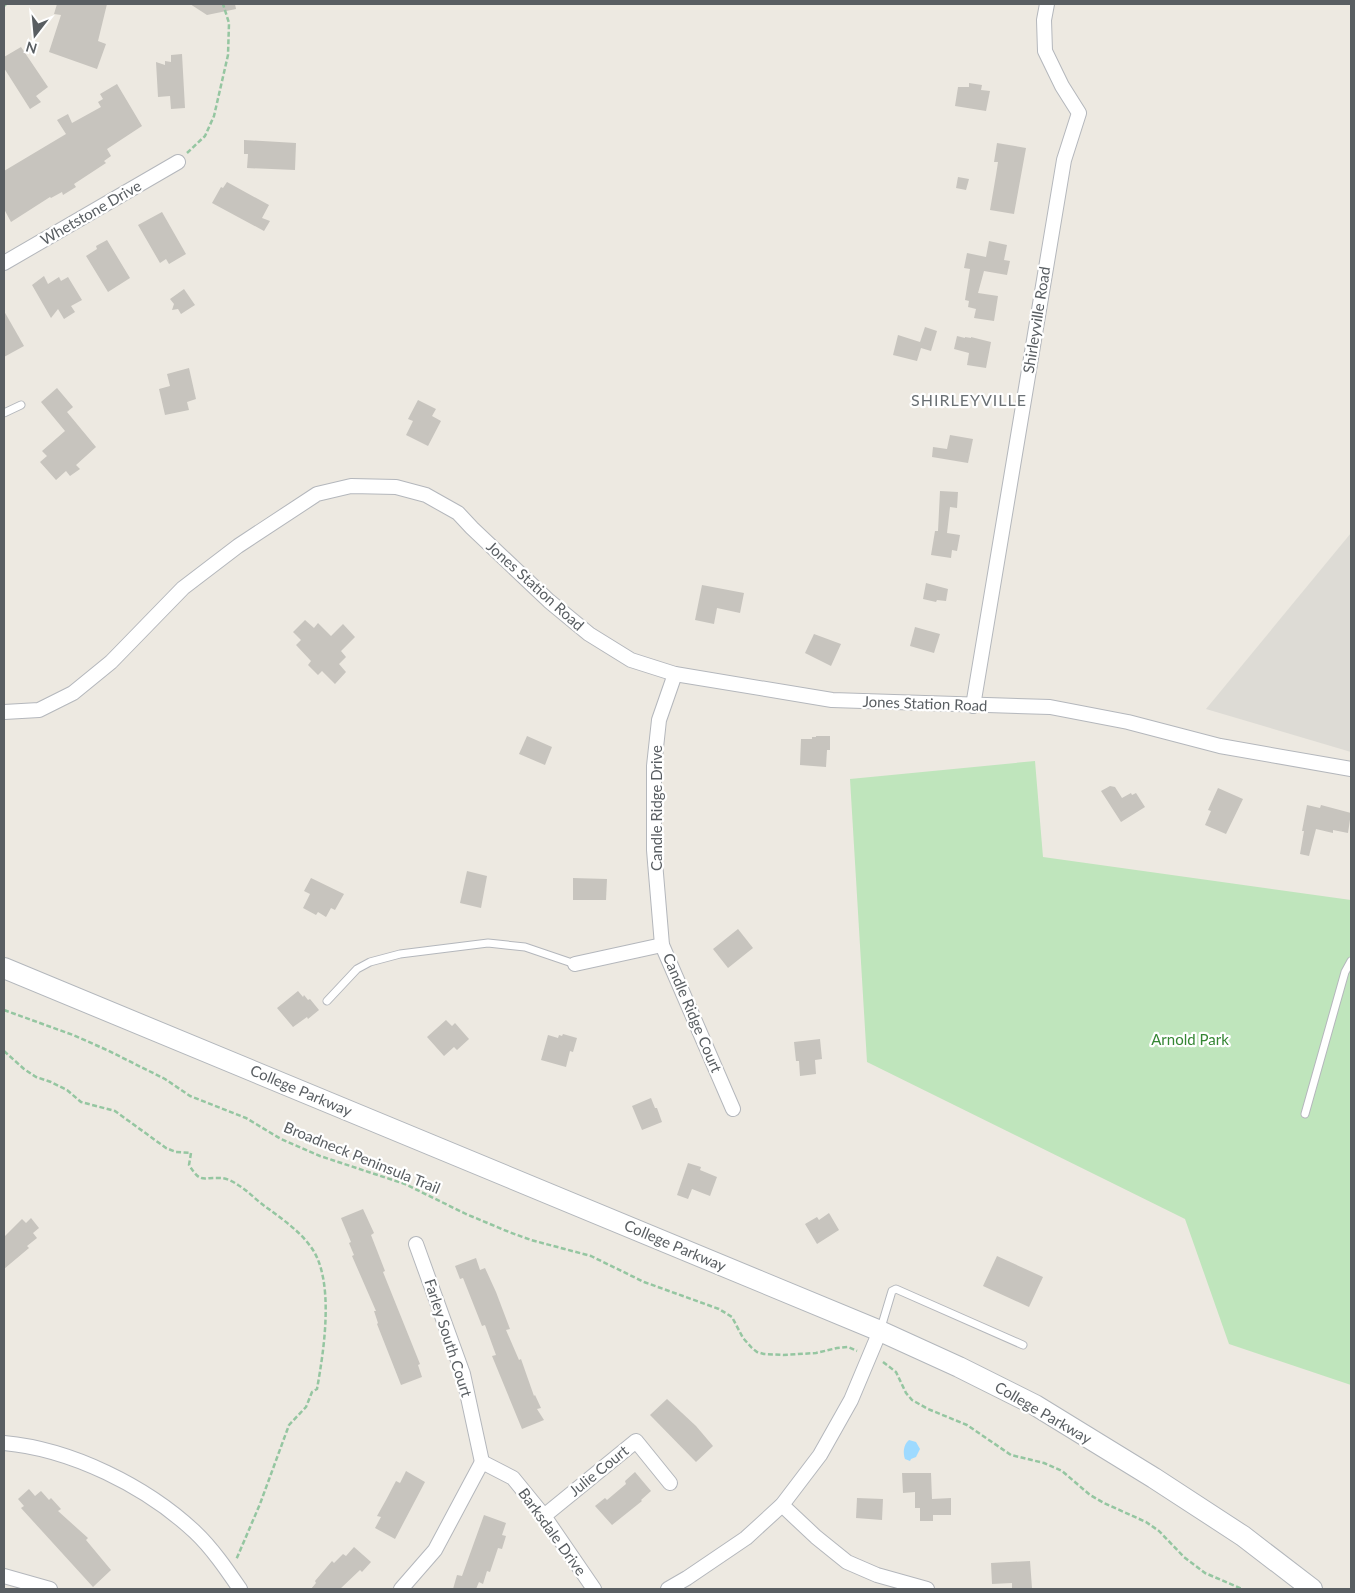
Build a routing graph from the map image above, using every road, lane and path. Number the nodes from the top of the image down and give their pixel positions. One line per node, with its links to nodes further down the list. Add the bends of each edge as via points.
1 (223, 4): 3 (path, via 228,22 228,55 214,116 205,136)
2 (1047, 4): 8 (street, Shirleyville Road, via 1045,51 1079,113 1064,160)
3 (178, 162): 4 (street, Whetstone Drive)
4 (4, 263)
5 (21, 405): 6 (lane)
6 (4, 413)
7 (675, 674): 8 (street, Jones Station Road, via 832,700); 9 (street, Jones Station Road, via 630,660 589,634 549,602 458,513 426,494 396,487 351,486 317,494 238,546 183,588 112,662 72,693 40,710); 11 (street, Candle Ridge Drive, via 659,720 654,766 654,850)
8 (973, 706): 10 (street, Jones Station Road, via 1050,707 1128,722 1220,746)
9 (4, 712)
10 (1351, 769)
11 (662, 944): 13 (street, Candle Ridge Court); 18 (street, Candle Ridge Court)
12 (1351, 962): 19 (lane, via 1344,972)
13 (575, 964): 15 (lane, via 525,947 488,943 400,954 357,969)
14 (4, 968): 21 (main road, College Parkway)
15 (326, 1001)
16 (4, 1010): 23 (path, Broadneck Peninsula Trail, via 108,1050 156,1074 190,1096 246,1118 281,1139 320,1156 405,1184 509,1232 591,1256 644,1282 719,1309 732,1317 752,1348 764,1354 816,1353)
17 (4, 1050): 30 (path, via 24,1069 67,1090 81,1102 115,1111 166,1148 190,1153 189,1165 195,1174 204,1180 222,1178 238,1185 290,1225 311,1248 322,1274 326,1308 317,1389 289,1425 239,1556)
18 (733, 1109)
19 (1305, 1114)
20 (416, 1244): 26 (street, Farley South Court, via 463,1374)
21 (880, 1331): 22 (lane, via 892,1291 896,1289); 28 (street, via 851,1400 820,1455); 41 (main road, College Parkway, via 1035,1405 1243,1536)
22 (1022, 1345)
23 (848, 1347)
24 (887, 1364): 40 (path, via 896,1372 912,1400 967,1425 1011,1455 1044,1462 1062,1471 1090,1495 1159,1531 1184,1558 1205,1573)
25 (4, 1443): 30 (street, via 64,1456 120,1480 176,1516 196,1533)
26 (482, 1462): 29 (street, Barksdale Drive, via 513,1478); 35 (street, via 435,1550)
27 (670, 1483): 29 (street, Julie Court, via 636,1441)
28 (782, 1505): 31 (street, via 847,1562); 37 (street, via 746,1538)
29 (544, 1516): 36 (street, Barksdale Drive)
30 (228, 1571): 34 (street)
31 (877, 1575): 38 (street); 39 (street)
32 (4, 1576): 33 (street)
33 (50, 1589)
34 (240, 1589)
35 (401, 1589)
36 (594, 1589)
37 (668, 1589)
38 (879, 1589)
39 (927, 1589)
40 (1242, 1589)
41 (1312, 1589)

